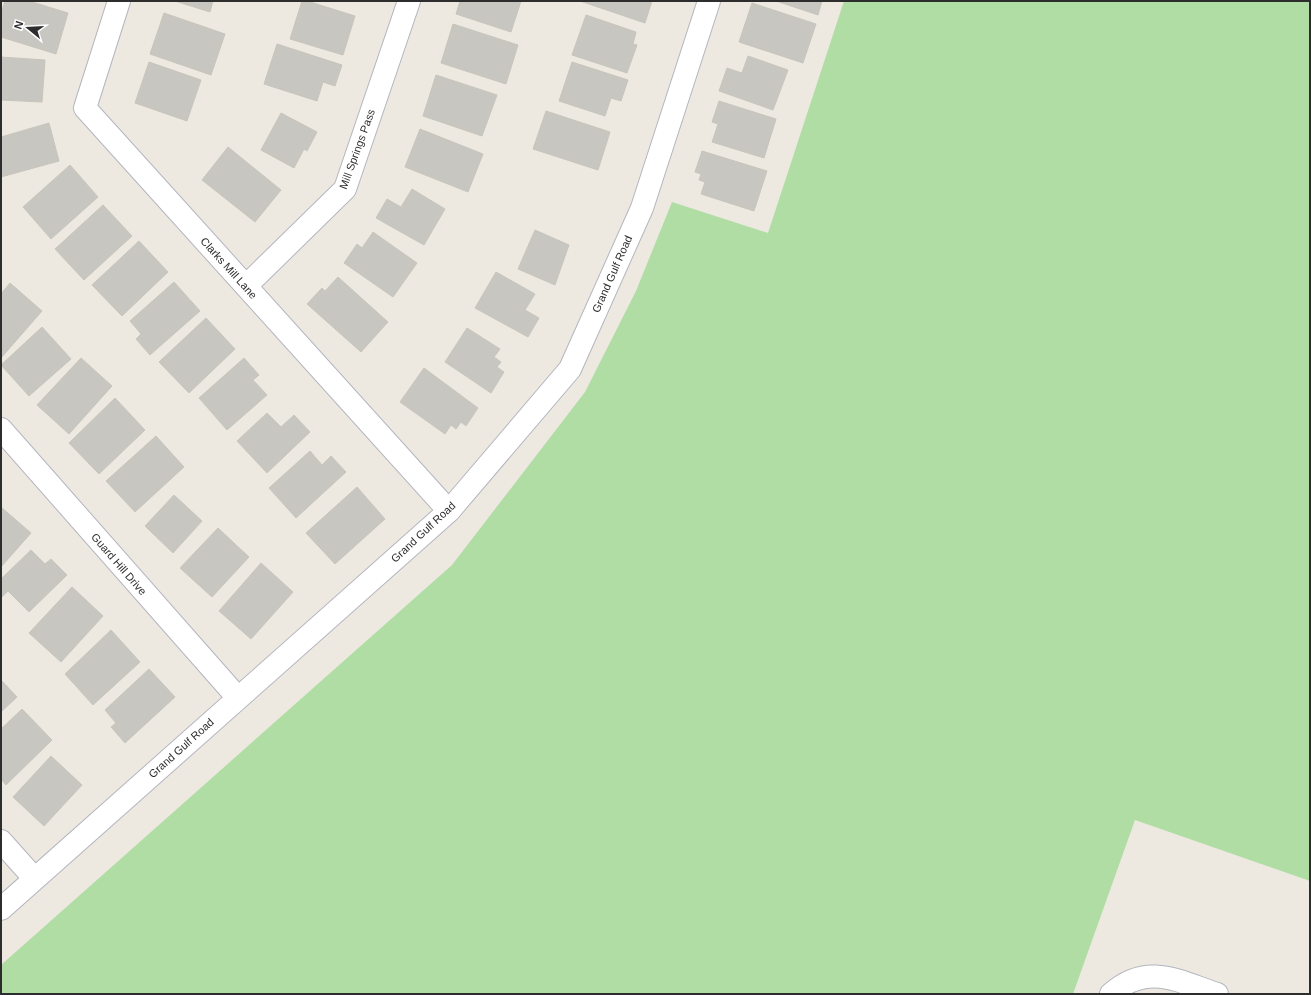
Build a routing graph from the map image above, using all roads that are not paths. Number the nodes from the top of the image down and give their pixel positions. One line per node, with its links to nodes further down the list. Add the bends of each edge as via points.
1 (119, 1): 4 (street, Clarks Mill Lane, via 85,108)
2 (409, 1): 4 (street, Mill Springs Pass, via 344,190)
3 (709, 1): 6 (street, Grand Gulf Road, via 642,208 570,369)
4 (246, 286): 6 (street, Clarks Mill Lane)
5 (1, 429): 7 (street, Guard Hill Drive)
6 (448, 511): 7 (street, Grand Gulf Road)
7 (238, 698): 9 (street, Grand Gulf Road)
8 (1, 841): 9 (street)
9 (34, 878): 10 (street, Grand Gulf Road)
10 (1, 909)
11 (1111, 994): 12 (street, via 1123,983 1144,976 1165,976)
12 (1217, 994)

